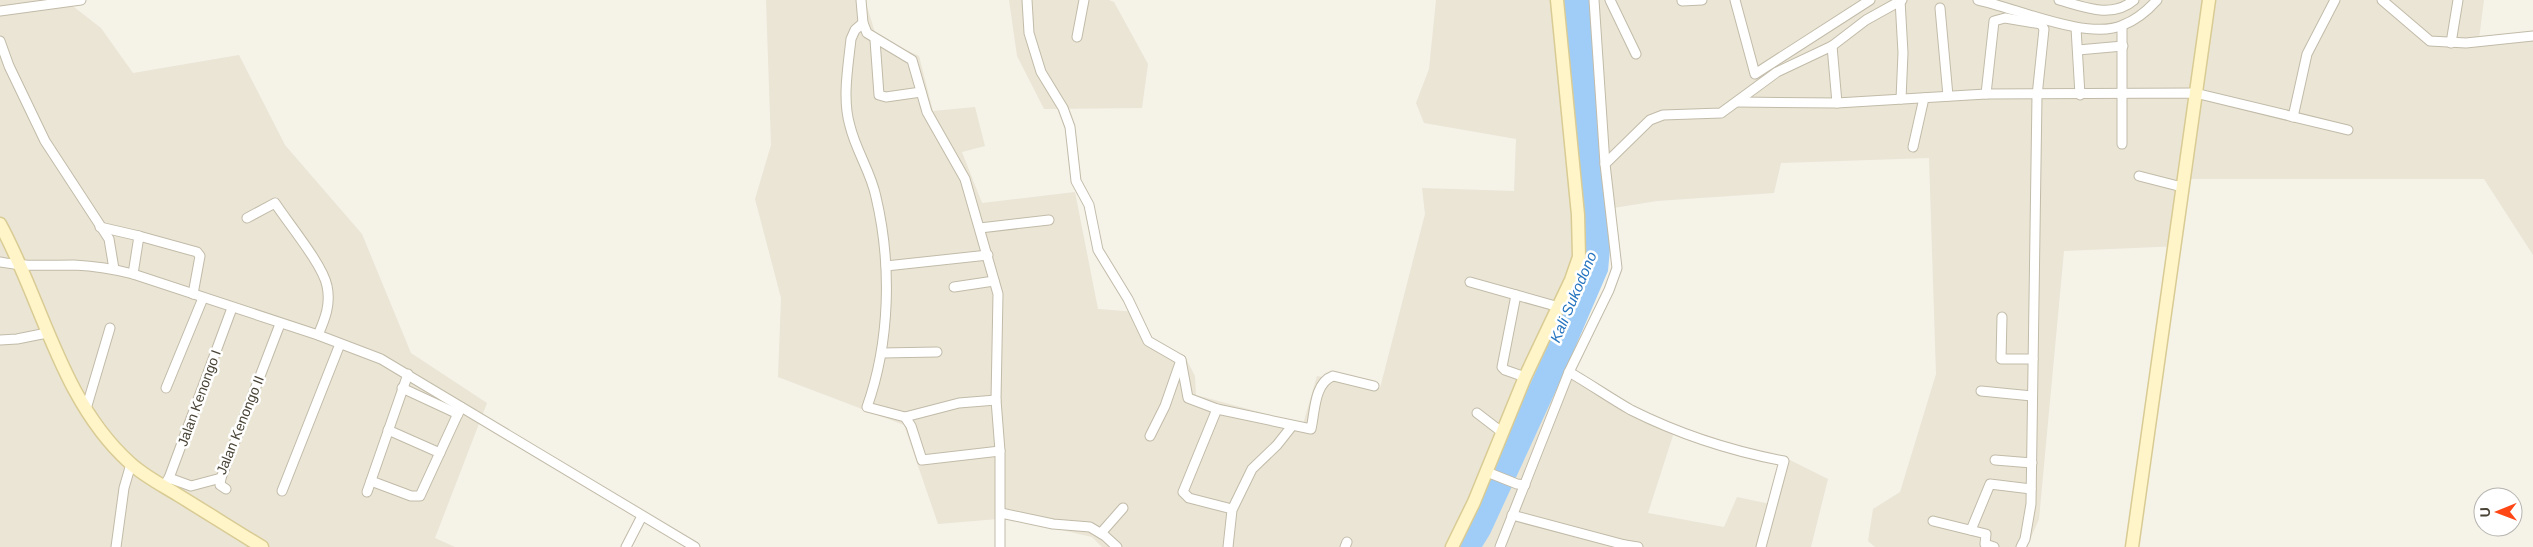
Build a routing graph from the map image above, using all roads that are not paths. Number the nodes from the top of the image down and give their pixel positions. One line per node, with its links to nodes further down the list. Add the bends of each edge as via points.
1 (81, 0): 22 (street)
2 (861, 0): 23 (street)
3 (1026, 0): 83 (street, via 1029,33 1041,72 1063,108 1070,127 1076,181 1089,206 1098,250 1128,298 1148,341)
4 (1084, 0): 27 (street)
5 (1557, 0): 71 (street, via 1580,242 1576,268)
6 (1594, 0): 50 (street)
7 (1610, 0): 34 (street)
8 (1702, 0): 20 (street)
9 (1735, 0): 10 (street, via 1755,74)
10 (1870, 0)
11 (1901, 0): 31 (street, via 1866,20); 43 (street)
12 (1978, 0): 25 (street)
13 (2060, 0): 14 (street, via 2104,11 2118,9)
14 (2134, 0)
15 (2157, 0): 24 (street)
16 (2210, 0): 36 (street)
17 (2335, 0): 46 (street, via 2308,54)
18 (2382, 0): 30 (street, via 2430,41)
19 (2458, 0): 30 (street)
20 (1682, 1)
21 (1940, 8): 40 (street)
22 (0, 11)
23 (863, 23): 28 (street); 62 (street, via 851,39 847,109 849,125 871,176 877,199)
24 (2122, 26): 25 (street); 32 (street)
25 (2076, 28): 33 (street)
26 (2533, 36): 30 (street)
27 (1077, 37)
28 (875, 40): 35 (street, via 912,60); 35 (street, via 879,95)
29 (0, 41): 56 (street, via 45,141)
30 (2451, 43)
31 (1832, 46): 44 (street, via 1777,72); 45 (street)
32 (2122, 46): 33 (street); 39 (street)
33 (2078, 50): 38 (street)
34 (1636, 54)
35 (921, 92): 57 (street, via 930,119 965,179)
36 (2195, 93): 39 (street); 46 (street); 52 (street)
37 (1986, 94): 40 (street); 41 (street); 41 (street, via 1992,27 1996,19 2005,18 2034,21 2044,29)
38 (2080, 95): 39 (street); 41 (street)
39 (2124, 95): 48 (street)
40 (1948, 96): 42 (street)
41 (2037, 96): 82 (street)
42 (1924, 98): 43 (street); 49 (street)
43 (1901, 99): 45 (street)
44 (1738, 102): 45 (street); 50 (street, via 1716,115 1663,114 1650,120)
45 (1837, 103)
46 (2293, 117): 47 (street)
47 (2348, 130)
48 (2122, 144)
49 (1914, 147)
50 (1605, 157): 84 (street, via 1617,268)
51 (2138, 176): 52 (street)
52 (2182, 186): 138 (street)
53 (247, 218): 77 (street, via 275,203 325,277 328,299)
54 (1049, 220): 57 (street)
55 (0, 224): 61 (street)
56 (100, 227): 58 (street); 63 (street, via 112,248)
57 (980, 228): 59 (street)
58 (139, 236): 64 (street); 68 (street, via 199,254)
59 (988, 255): 62 (street); 65 (street)
60 (0, 262): 61 (street)
61 (21, 266): 63 (street, via 76,265); 76 (street)
62 (886, 266): 81 (street)
63 (114, 269): 64 (street)
64 (133, 274): 68 (street)
65 (994, 281): 67 (street); 92 (street, via 998,294)
66 (1470, 282): 69 (street)
67 (954, 287)
68 (193, 294): 70 (street)
69 (1516, 295): 71 (street); 86 (street, via 1502,367)
70 (203, 298): 72 (street); 88 (street)
71 (1559, 306): 86 (street)
72 (232, 308): 74 (street); 110 (street, Jalan Kenongo I)
73 (2002, 317): 82 (street, via 2001,359)
74 (280, 324): 77 (street); 108 (street, Jalan Kenongo II)
75 (110, 328): 94 (street)
76 (47, 333): 78 (street); 94 (street)
77 (318, 335): 79 (street)
78 (0, 340)
79 (340, 344): 85 (street, via 381,359); 114 (street)
80 (937, 352): 81 (street)
81 (882, 353): 97 (street, via 867,407)
82 (2033, 359): 91 (street)
83 (1181, 360): 93 (street, via 1187,397); 101 (street, via 1165,406)
84 (1569, 372): 111 (street); 135 (street, via 1632,410 1693,436 1742,453 1784,462)
85 (408, 374): 89 (street); 95 (street)
86 (1525, 377): 100 (street)
87 (1374, 386): 98 (street, via 1333,376 1328,378 1319,390 1311,429)
88 (166, 388)
89 (402, 388): 95 (street); 99 (street)
90 (1980, 391): 91 (street)
91 (2032, 396): 106 (street)
92 (996, 400): 97 (street, via 959,403); 102 (street)
93 (1217, 408): 98 (street); 117 (street, via 1183,492 1189,498)
94 (86, 409): 105 (street)
95 (460, 410): 103 (street); 120 (street)
96 (1477, 413): 100 (street)
97 (905, 417): 102 (street, via 922,460)
98 (1292, 426): 117 (street, via 1252,469)
99 (388, 430): 103 (street); 109 (street)
100 (1503, 432): 107 (street)
101 (1150, 436)
102 (1000, 451): 118 (street)
103 (440, 453): 109 (street, via 420,496 411,496)
104 (1995, 460): 106 (street)
105 (131, 464): 110 (street); 125 (street, via 124,488)
106 (2032, 464): 113 (street)
107 (1488, 472): 111 (street); 132 (street)
108 (221, 478): 110 (street, Jalan Kenongo II, via 191,486); 112 (street, via 220,485)
109 (371, 481): 115 (street)
110 (166, 482): 126 (street)
111 (1521, 484): 119 (street)
112 (226, 489)
113 (2031, 489): 122 (street, via 1990,484); 137 (street, via 2029,517)
114 (282, 491)
115 (367, 492)
116 (1123, 508): 123 (street)
117 (1232, 509): 131 (street)
118 (1001, 513): 123 (street, via 1053,524 1090,527); 129 (street)
119 (1512, 515): 124 (street); 133 (street)
120 (642, 516): 127 (street); 128 (street)
121 (1932, 521): 122 (street)
122 (1970, 530): 136 (street, via 1986,534 1984,544)
123 (1100, 533): 130 (street)
124 (1625, 546): 134 (street)
125 (116, 547)
126 (262, 547)
127 (626, 547)
128 (695, 547)
129 (1000, 547)
130 (1117, 547)
131 (1228, 547)
132 (1452, 547)
133 (1500, 547)
134 (1638, 547)
135 (1762, 547)
136 (1994, 547)
137 (2021, 547)
138 (2132, 547)

